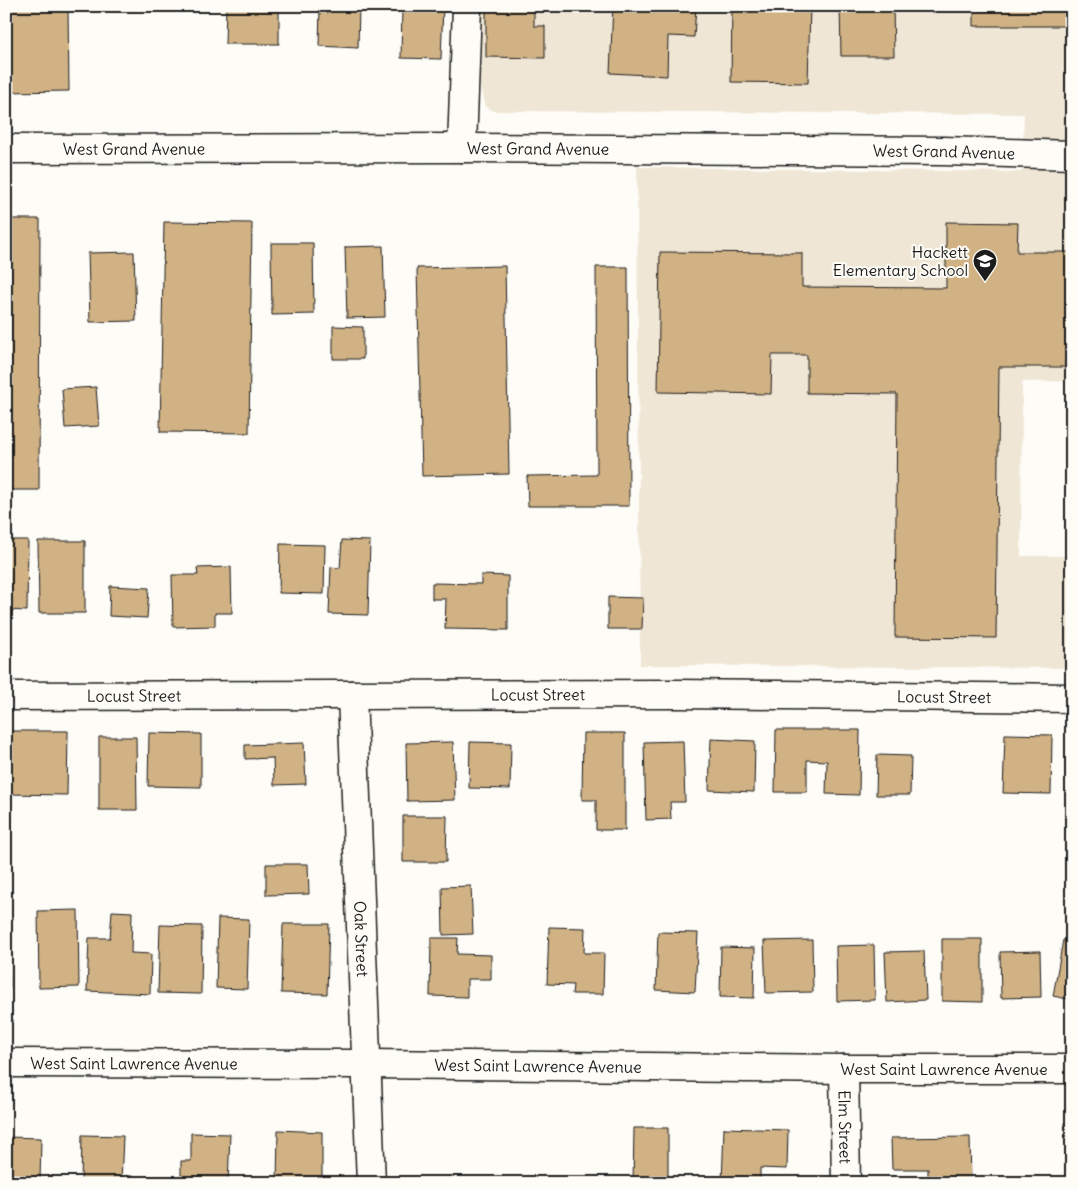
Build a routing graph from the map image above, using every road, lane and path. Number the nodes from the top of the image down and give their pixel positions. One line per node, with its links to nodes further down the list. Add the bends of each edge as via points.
1 (467, 6): 2 (street)
2 (462, 148): 3 (street, West Grand Avenue); 4 (street, West Grand Avenue, via 943,151)
3 (6, 149)
4 (1072, 155)
5 (352, 695): 6 (street, Locust Street); 7 (street, Locust Street); 9 (street, Oak Street)
6 (6, 696)
7 (1072, 698)
8 (6, 1063): 9 (street, West Saint Lawrence Avenue)
9 (367, 1064): 10 (street, West Saint Lawrence Avenue); 12 (street, Oak Street)
10 (844, 1069): 11 (street, West Saint Lawrence Avenue); 13 (street, Elm Street)
11 (1072, 1069)
12 (370, 1183)
13 (846, 1183)

